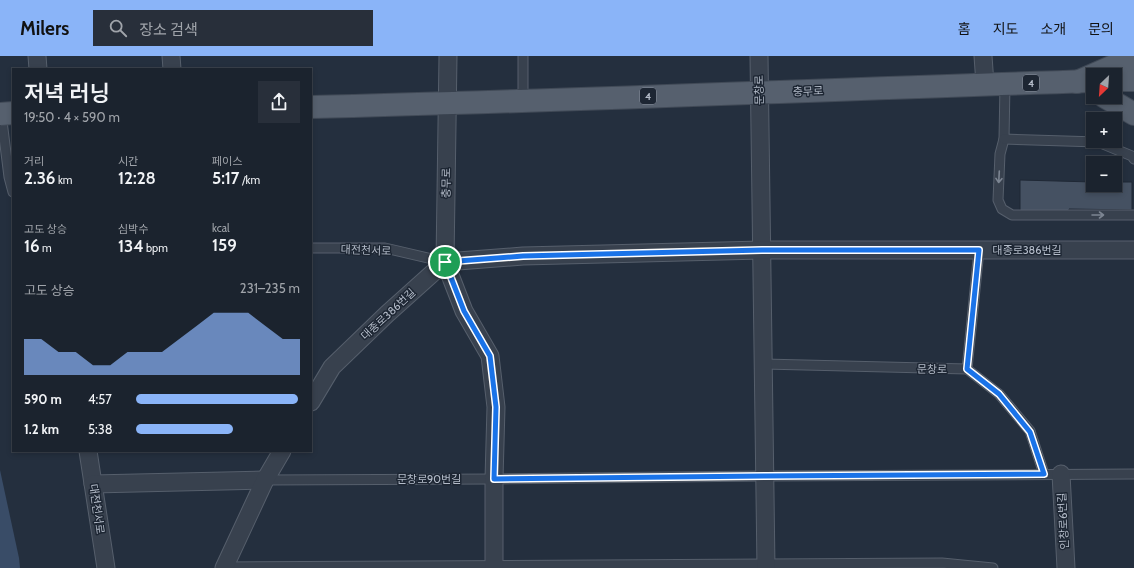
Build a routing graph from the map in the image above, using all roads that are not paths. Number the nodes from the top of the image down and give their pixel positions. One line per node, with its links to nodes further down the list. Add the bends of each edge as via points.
1 (37, 56): 8 (street)
2 (171, 56): 9 (street)
3 (448, 56): 18 (street)
4 (524, 56): 16 (lane)
5 (758, 56): 15 (street, 문창로)
6 (983, 56): 13 (street)
7 (1134, 57): 10 (main road)
8 (38, 68)
9 (172, 68)
10 (1115, 68)
11 (1122, 80): 12 (main road)
12 (1134, 80)
13 (995, 84): 14 (main road, 충무로 / 4); 15 (main road, 충무로 / 4); 24 (lane)
14 (1086, 84)
15 (758, 92): 16 (main road, 충무로 / 4); 29 (street, 문창로)
16 (523, 101): 18 (main road, 충무로 / 4)
17 (0, 104): 26 (lane)
18 (448, 104): 20 (main road, 충무로 / 4); 32 (street, 충무로)
19 (1117, 104): 23 (main road)
20 (312, 107)
21 (12, 113): 22 (main road, bridge)
22 (0, 114)
23 (1134, 114)
24 (1004, 139): 25 (lane, via 1098,142); 27 (lane, one-way to 27, via 1000,154 998,200 1002,210 1012,215)
25 (1134, 159)
26 (12, 188)
27 (1134, 215)
28 (312, 248): 32 (lane, 대전천서로, via 385,248)
29 (762, 250): 30 (street, 대종로386번길); 32 (street, 대종로386번길, via 523,256); 33 (street, 문창로)
30 (979, 250): 31 (street, 대종로386번길); 34 (lane)
31 (1134, 250)
32 (445, 262): 35 (street, 대종로386번길, via 332,367); 42 (street, via 464,311 490,356 496,407)
33 (764, 364): 34 (lane, 문창로); 41 (street, 문창로)
34 (967, 369): 38 (lane, via 999,394 1030,432)
35 (312, 400)
36 (88, 452): 44 (street, 대전천서로)
37 (281, 452): 43 (street)
38 (1044, 474): 39 (lane, 문창로90번길); 41 (lane, 문창로90번길)
39 (1061, 474): 40 (lane, 문창로90번길); 50 (street, 인창로6번길)
40 (1134, 474)
41 (765, 476): 42 (lane, 문창로90번길); 45 (street, 문창로)
42 (494, 479): 43 (lane, 문창로90번길); 47 (street)
43 (265, 480): 44 (street, 문창로90번길); 46 (street)
44 (93, 484): 48 (street, 대전천서로)
45 (766, 566): 47 (lane); 49 (lane, via 942,563)
46 (225, 567): 47 (lane)
47 (494, 567)
48 (106, 568)
49 (993, 568)
50 (1066, 568)

